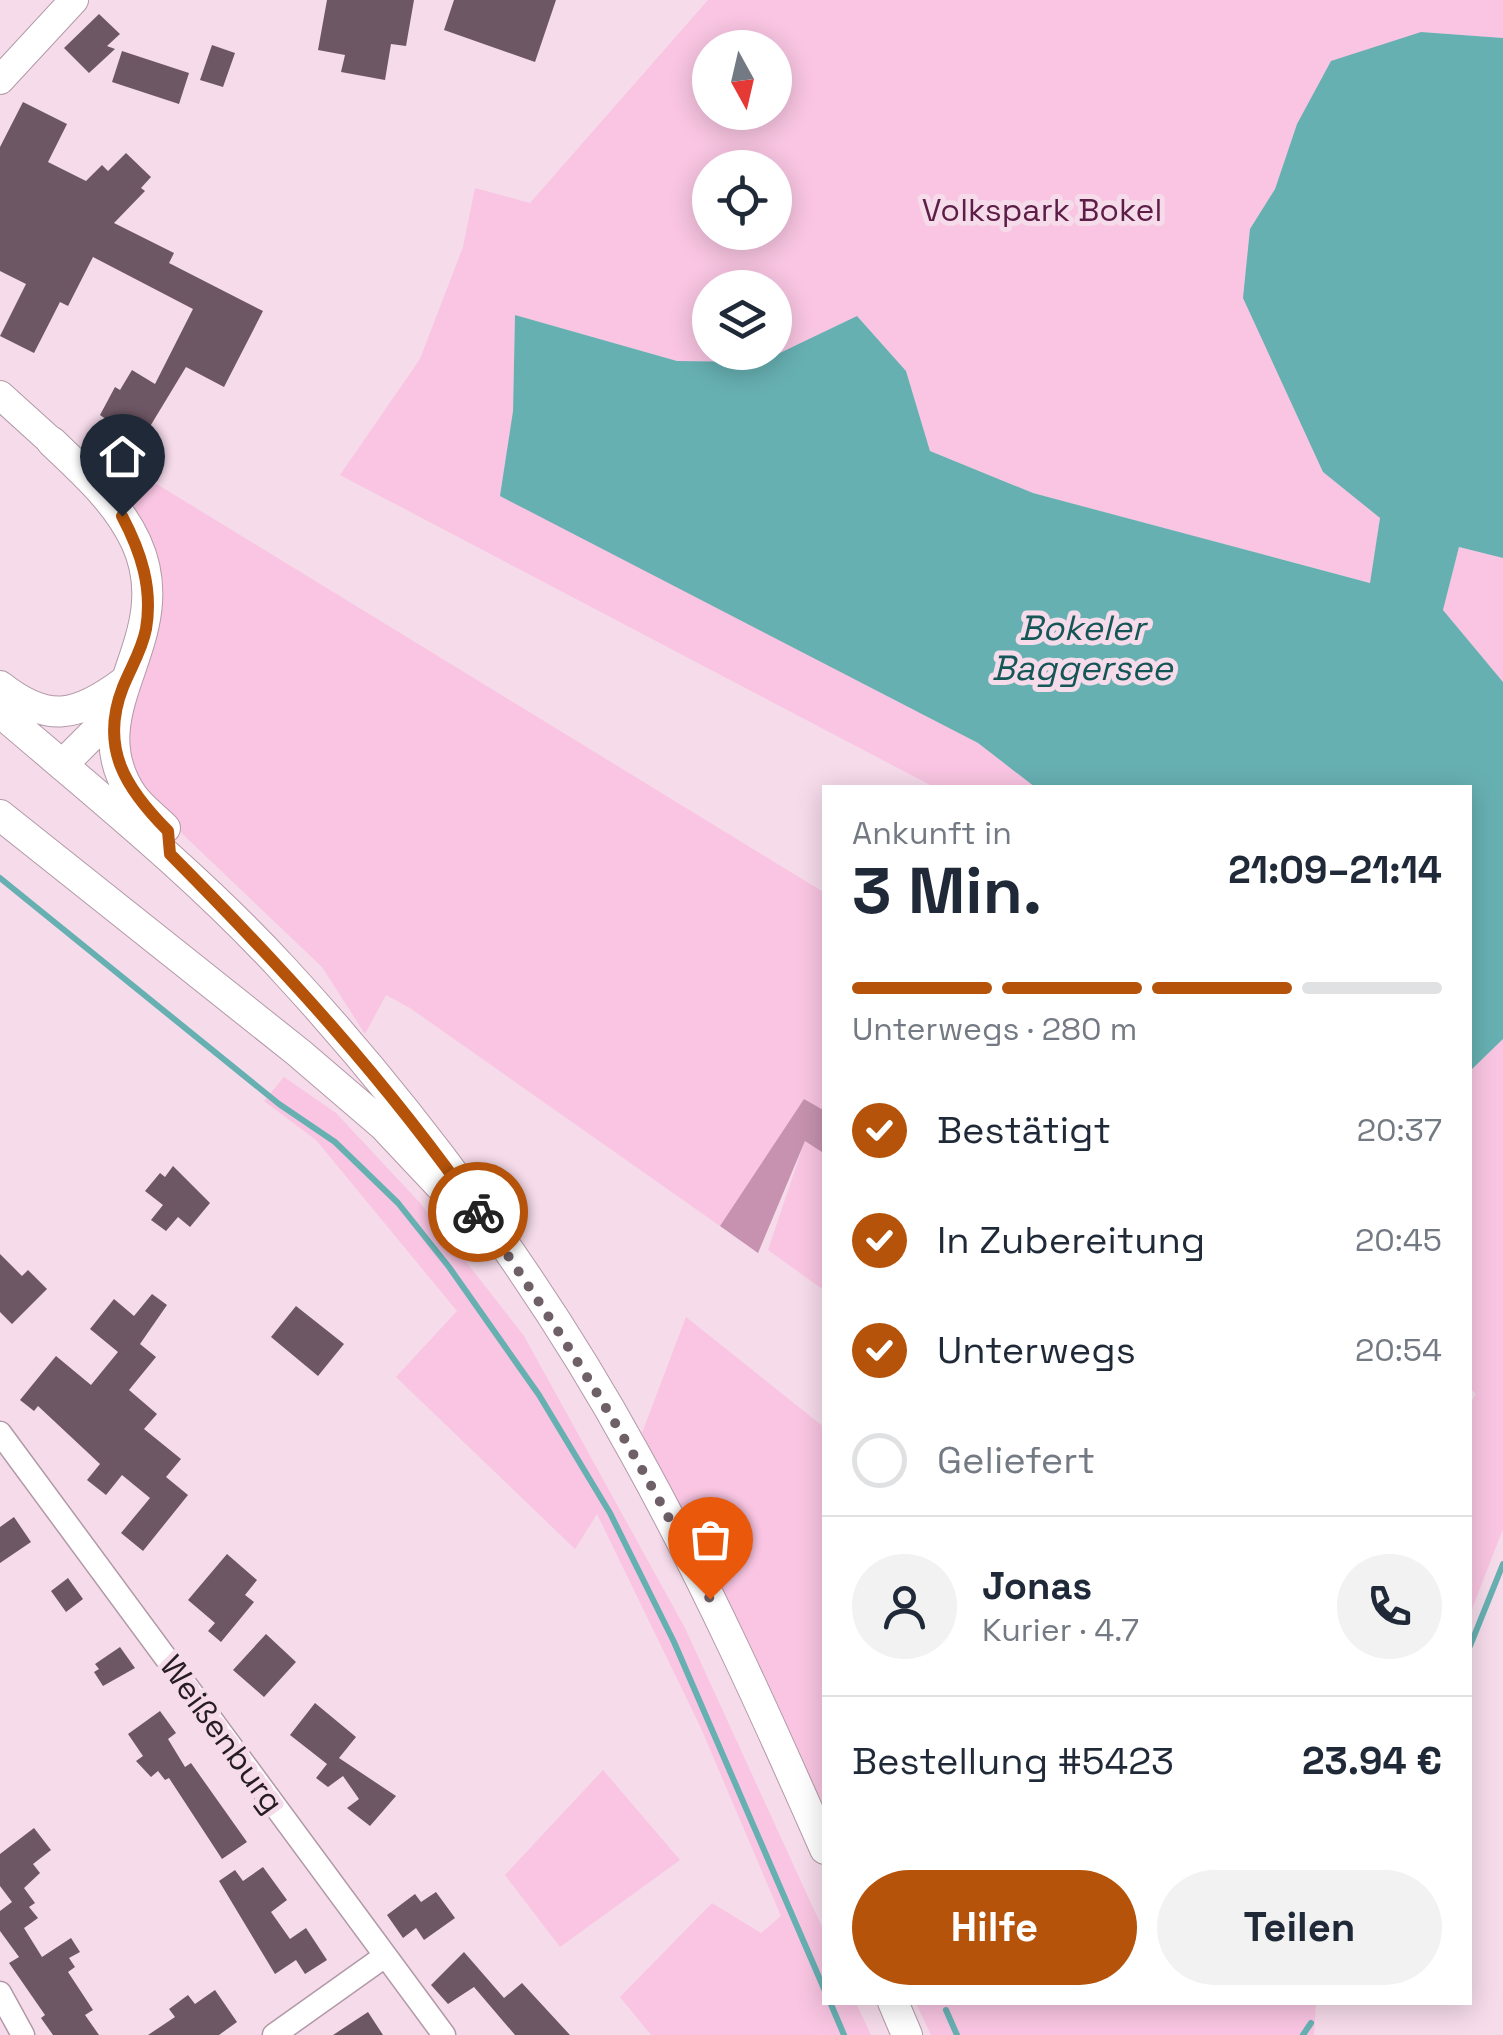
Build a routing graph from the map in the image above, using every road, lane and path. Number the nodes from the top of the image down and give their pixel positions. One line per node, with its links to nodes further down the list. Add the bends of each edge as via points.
1 (74, 0): 2 (street)
2 (0, 80)
3 (0, 394): 4 (street)
4 (52, 442): 5 (main road, via 122,516 141,558 146,630)
5 (124, 682): 6 (main road, via 99,701 55,713); 8 (main road)
6 (0, 686)
7 (0, 712): 9 (main road)
8 (114, 714): 9 (main road); 11 (main road, via 122,772 132,795 168,831)
9 (62, 765): 11 (main road)
10 (0, 816): 12 (main road, via 299,1053)
11 (170, 854): 12 (main road, via 368,1064)
12 (490, 1230): 14 (main road, via 634,1452 754,1687)
13 (0, 1433): 15 (street, Weißenburg)
14 (822, 1842)
15 (386, 1956): 19 (street); 20 (street, Weißenburg)
16 (0, 1993): 18 (street)
17 (894, 2005): 21 (main road)
18 (24, 2035)
19 (274, 2035)
20 (444, 2035)
21 (907, 2035)

